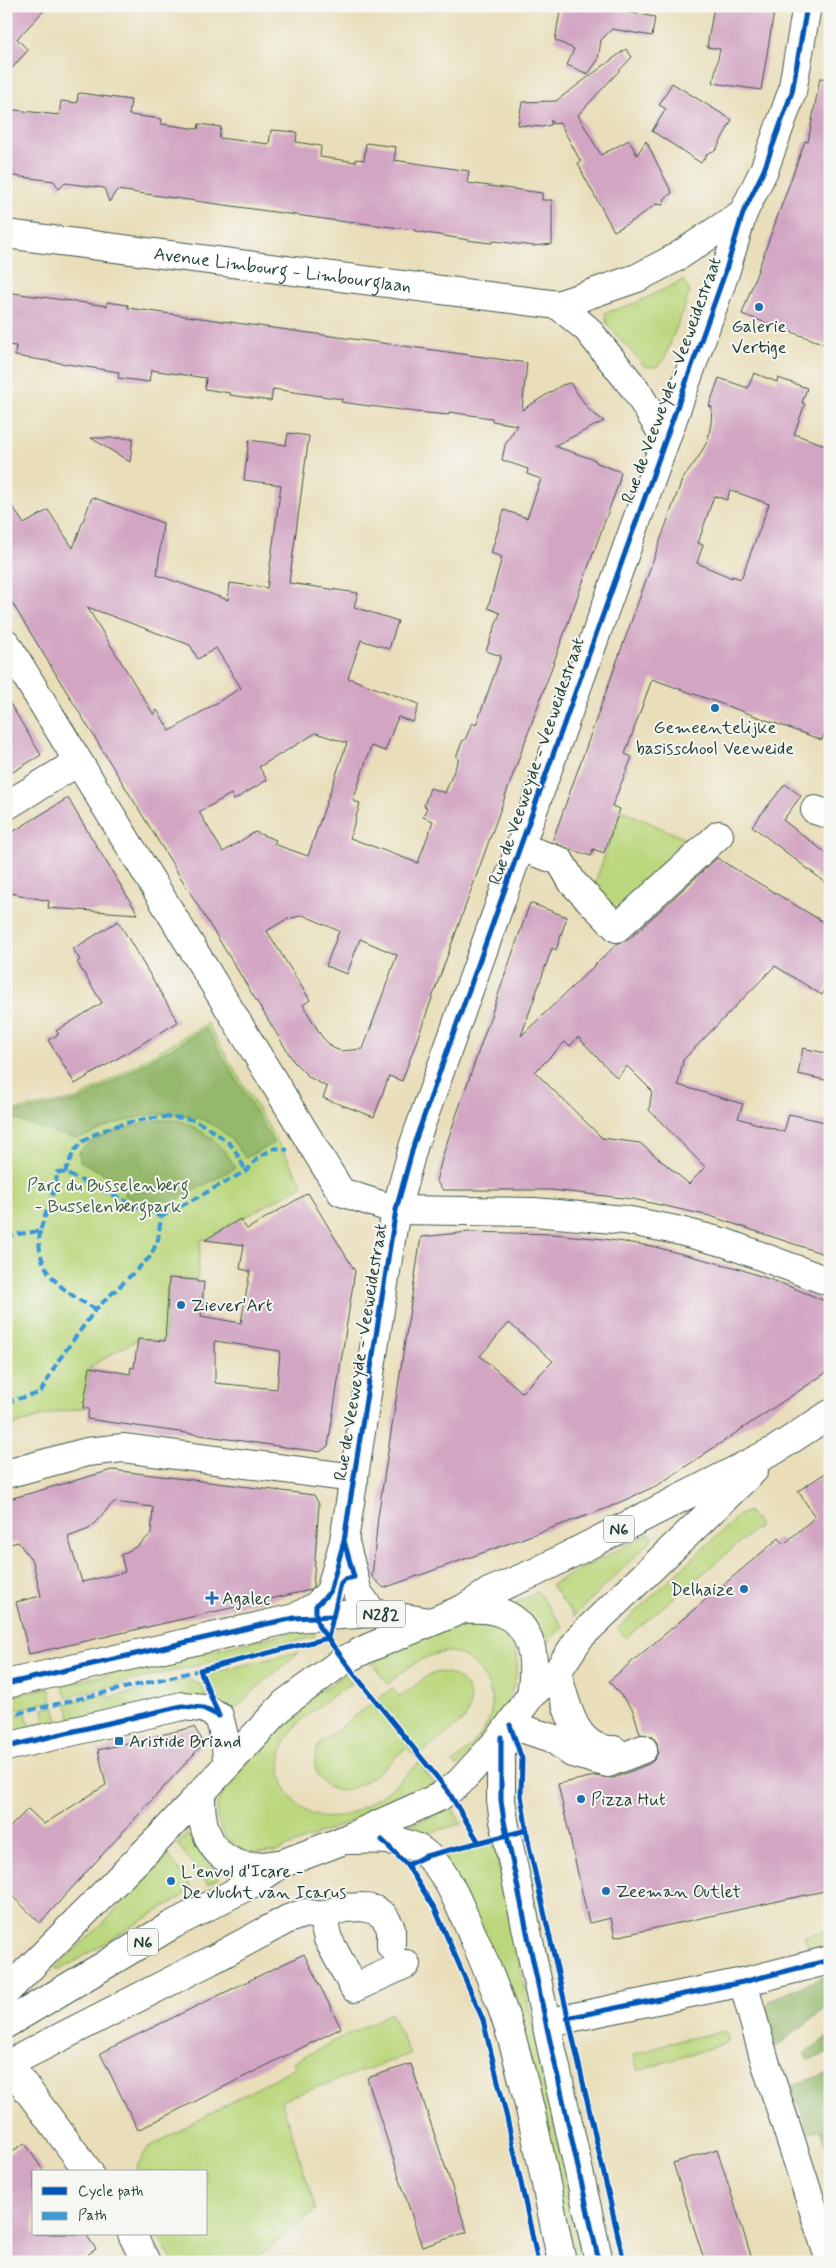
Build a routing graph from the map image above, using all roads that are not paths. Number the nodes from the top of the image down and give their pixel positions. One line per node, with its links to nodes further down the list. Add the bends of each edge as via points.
1 (807, 6): 2 (street, Rue de Veeweyde - Veeweidestraat, via 792,92 764,170)
2 (743, 213): 4 (street, Avenue Limbourg - Limbourglaan, via 677,257 637,278); 5 (street, Rue de Veeweyde - Veeweidestraat, via 725,273)
3 (6, 234): 4 (street, Avenue Limbourg - Limbourglaan)
4 (558, 305): 5 (street, via 594,337 636,390)
5 (665, 438): 10 (street, Rue de Veeweyde - Veeweidestraat)
6 (6, 643): 7 (street)
7 (78, 762): 8 (street); 11 (street, via 341,1192)
8 (6, 806)
9 (719, 835): 10 (street, via 617,928 573,883 560,861)
10 (520, 848): 11 (street, Rue de Veeweyde - Veeweidestraat, via 414,1144)
11 (396, 1210): 12 (street, via 534,1212 624,1220 726,1243); 16 (street, Rue de Veeweyde - Veeweidestraat)
12 (830, 1282)
13 (830, 1414): 14 (street, N6)
14 (775, 1450): 18 (street, N6, via 536,1572 489,1592); 22 (street, N6, via 580,1637)
15 (6, 1474): 16 (street, via 87,1452 123,1448)
16 (354, 1478): 17 (street, Rue de Veeweyde - Veeweidestraat)
17 (344, 1540): 19 (street, Rue de Veeweyde - Veeweidestraat, via 358,1593); 20 (street, Rue de Veeweyde - Veeweidestraat, via 330,1592 316,1606)
18 (463, 1610): 21 (street, N6); 24 (street, N6, via 490,1609 514,1620 523,1629 534,1657)
19 (373, 1613): 20 (street, N282); 21 (street, N282)
20 (295, 1618): 23 (street, N282)
21 (430, 1622): 27 (street, N6, via 344,1660 285,1703)
22 (557, 1672): 24 (street, N6); 25 (street, via 568,1712 584,1740 602,1751 643,1749 608,1763 572,1754 552,1738)
23 (6, 1684)
24 (531, 1695): 25 (street, N6)
25 (506, 1731): 29 (street, N6, via 448,1791); 35 (street, via 501,1800)
26 (6, 1747): 27 (street, via 174,1708 203,1708 218,1716 226,1744)
27 (227, 1763): 28 (street, N6)
28 (201, 1794): 30 (street, N6, via 200,1814 205,1833 214,1848 228,1860 244,1866); 34 (street, N6)
29 (339, 1842): 30 (street, N6); 42 (street, via 382,1840 415,1847 441,1871 458,1900 506,2021 524,2085)
30 (281, 1864): 36 (street, N6)
31 (322, 1916): 31 (street, via 328,1939 354,1988 399,1955 391,1928 384,1916 375,1910 344,1908); 37 (street, via 304,1913 288,1918)
32 (830, 1960): 33 (street)
33 (743, 1982): 35 (street); 40 (street, via 765,2061)
34 (6, 1992)
35 (546, 2023): 43 (street)
36 (6, 2024)
37 (7, 2063): 38 (street)
38 (87, 2170)
39 (133, 2236): 41 (street)
40 (830, 2261)
41 (146, 2262)
42 (562, 2262)
43 (599, 2262)

